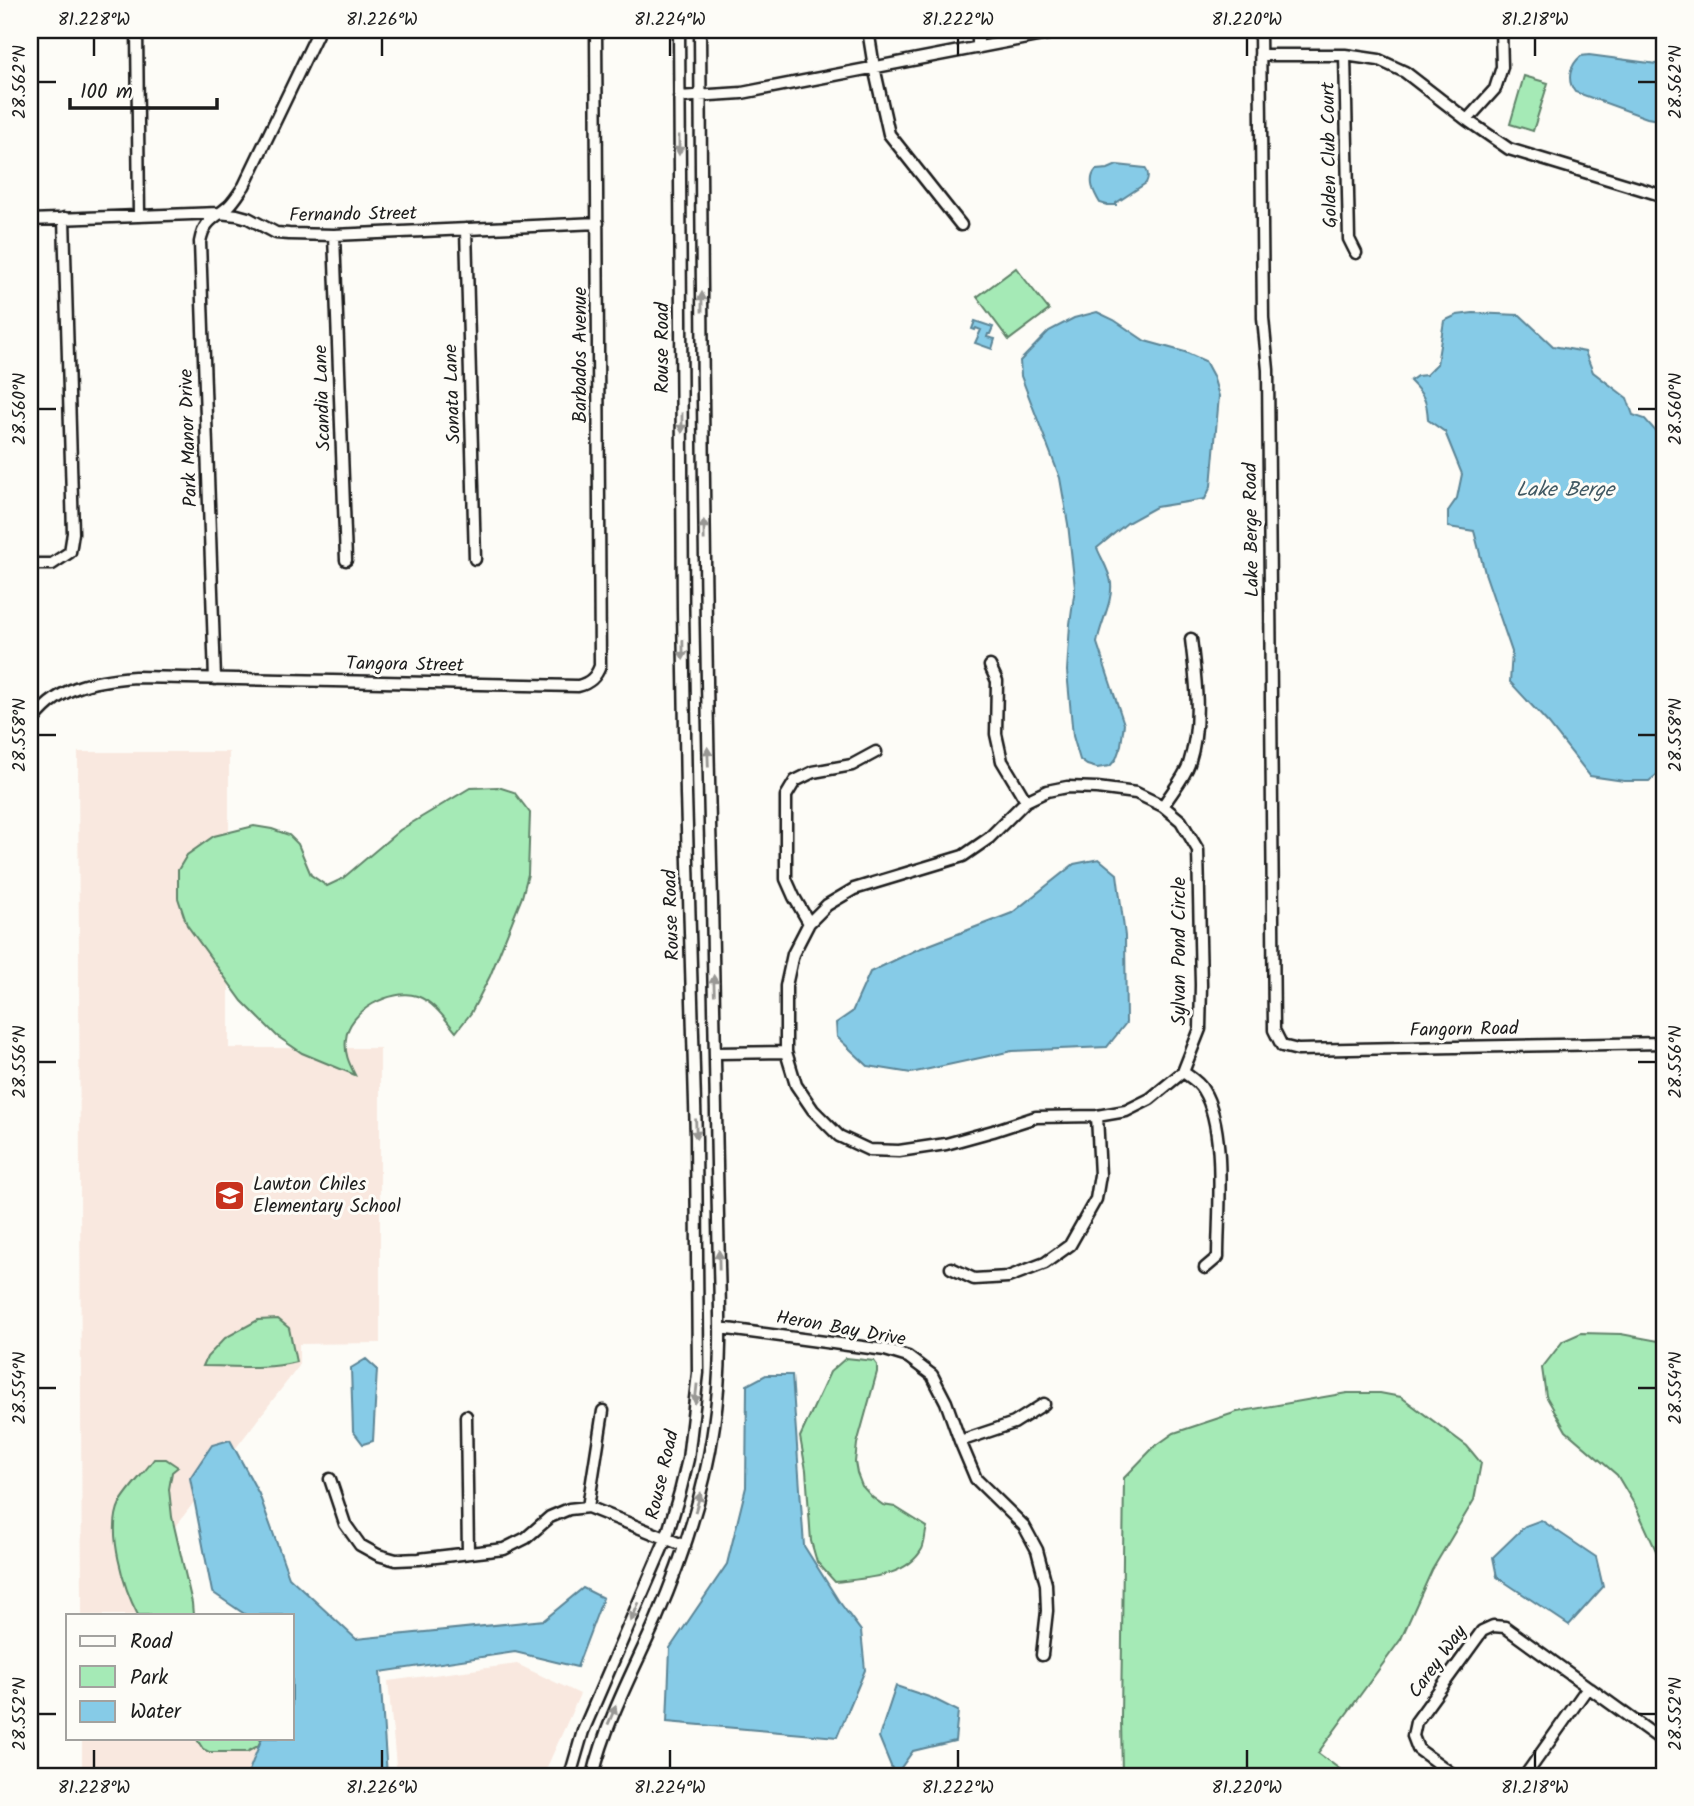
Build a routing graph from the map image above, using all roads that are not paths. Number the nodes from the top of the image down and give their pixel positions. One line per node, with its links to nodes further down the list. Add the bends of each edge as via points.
1 (137, 30): 20 (street)
2 (319, 30): 19 (street, Park Manor Drive, via 244,186)
3 (597, 30): 23 (street, Barbados Avenue)
4 (679, 30): 16 (street, Rouse Road)
5 (700, 30): 15 (street, Rouse Road)
6 (868, 30): 14 (street)
7 (978, 30): 11 (street)
8 (1260, 30): 12 (street, Lake Berge Road)
9 (1501, 30): 17 (street, via 1502,66 1495,89)
10 (1053, 33): 11 (street)
11 (978, 48): 14 (street)
12 (1260, 55): 13 (street); 40 (street, Lake Berge Road)
13 (1345, 55): 17 (street, via 1378,60 1405,72); 27 (street, Golden Club Court, via 1349,239)
14 (874, 67): 15 (street, via 742,93); 24 (street, via 889,134)
15 (701, 95): 16 (street); 43 (street, Rouse Road, one-way to 15, via 706,704)
16 (679, 97): 55 (street, Rouse Road, one-way to 55, via 683,623 699,1338 688,1459)
17 (1467, 120): 18 (street, via 1509,149)
18 (1664, 196)
19 (219, 214): 20 (street, Fernando Street); 26 (street, Fernando Street, via 247,218 276,233); 33 (street, Park Manor Drive, via 202,230 200,242)
20 (139, 216): 21 (street, Fernando Street)
21 (64, 218): 22 (street, Fernando Street); 30 (street, via 73,533 70,552 52,564)
22 (30, 220)
23 (598, 223): 25 (street, Fernando Street); 34 (street, Barbados Avenue, via 600,666)
24 (961, 225)
25 (466, 229): 26 (street, Fernando Street); 28 (street, Sonata Lane)
26 (334, 235): 29 (street, Scandia Lane)
27 (1356, 253)
28 (475, 559)
29 (346, 560)
30 (30, 564)
31 (1191, 639): 38 (street, via 1197,721 1188,766)
32 (990, 666): 37 (street, via 997,681 996,734 1002,761)
33 (215, 679): 34 (street, Tangora Street, via 578,686); 35 (street, via 104,679 78,686 53,701)
34 (593, 679)
35 (30, 725)
36 (876, 752): 39 (street, via 852,765 795,780 786,796 786,879)
37 (1026, 802): 38 (street, Sylvan Pond Circle, via 1067,787 1136,793); 39 (street, Sylvan Pond Circle, via 963,856 855,889 827,905)
38 (1163, 806): 44 (street, Sylvan Pond Circle, via 1181,821 1198,850 1200,1029)
39 (809, 923): 42 (street, Sylvan Pond Circle, via 793,954 786,986)
40 (1275, 1030): 41 (street, Fangorn Road, via 1282,1046 1297,1050)
41 (1664, 1044)
42 (786, 1052): 43 (street); 45 (street, Sylvan Pond Circle, via 796,1085 813,1110 839,1136 869,1150 899,1151 946,1143 1036,1117)
43 (716, 1053): 48 (street, Rouse Road, one-way to 43)
44 (1183, 1072): 45 (street, Sylvan Pond Circle, via 1150,1100 1126,1111); 47 (street, via 1202,1087 1213,1108 1219,1149 1218,1257)
45 (1097, 1116): 46 (street, via 1100,1175 1096,1199 1070,1245 1045,1263 1008,1277 974,1279)
46 (951, 1268)
47 (1205, 1268)
48 (720, 1328): 52 (street, Heron Bay Drive, via 908,1356 932,1375); 56 (street, Rouse Road, one-way to 48, via 715,1423)
49 (1044, 1404): 52 (street, via 1014,1423)
50 (603, 1411): 54 (street)
51 (466, 1416): 57 (street)
52 (960, 1441): 58 (street, Heron Bay Drive, via 976,1479 1024,1526 1037,1550 1046,1584)
53 (330, 1479): 57 (street, via 345,1524 360,1545 378,1555 396,1560)
54 (588, 1507): 55 (street); 57 (street, via 550,1517 526,1538 504,1549)
55 (666, 1539): 56 (street); 61 (street, Rouse Road, one-way to 61, via 583,1731)
56 (685, 1546): 62 (street, Rouse Road, one-way to 56, via 610,1720)
57 (468, 1553)
58 (1042, 1655)
59 (1588, 1687): 60 (street, Carey Way); 63 (street, Carey Way, via 1505,1628 1493,1626 1482,1631 1416,1722 1413,1736 1418,1749); 64 (street)
60 (1664, 1742)
61 (570, 1776)
62 (593, 1776)
63 (1455, 1776)
64 (1525, 1776)

